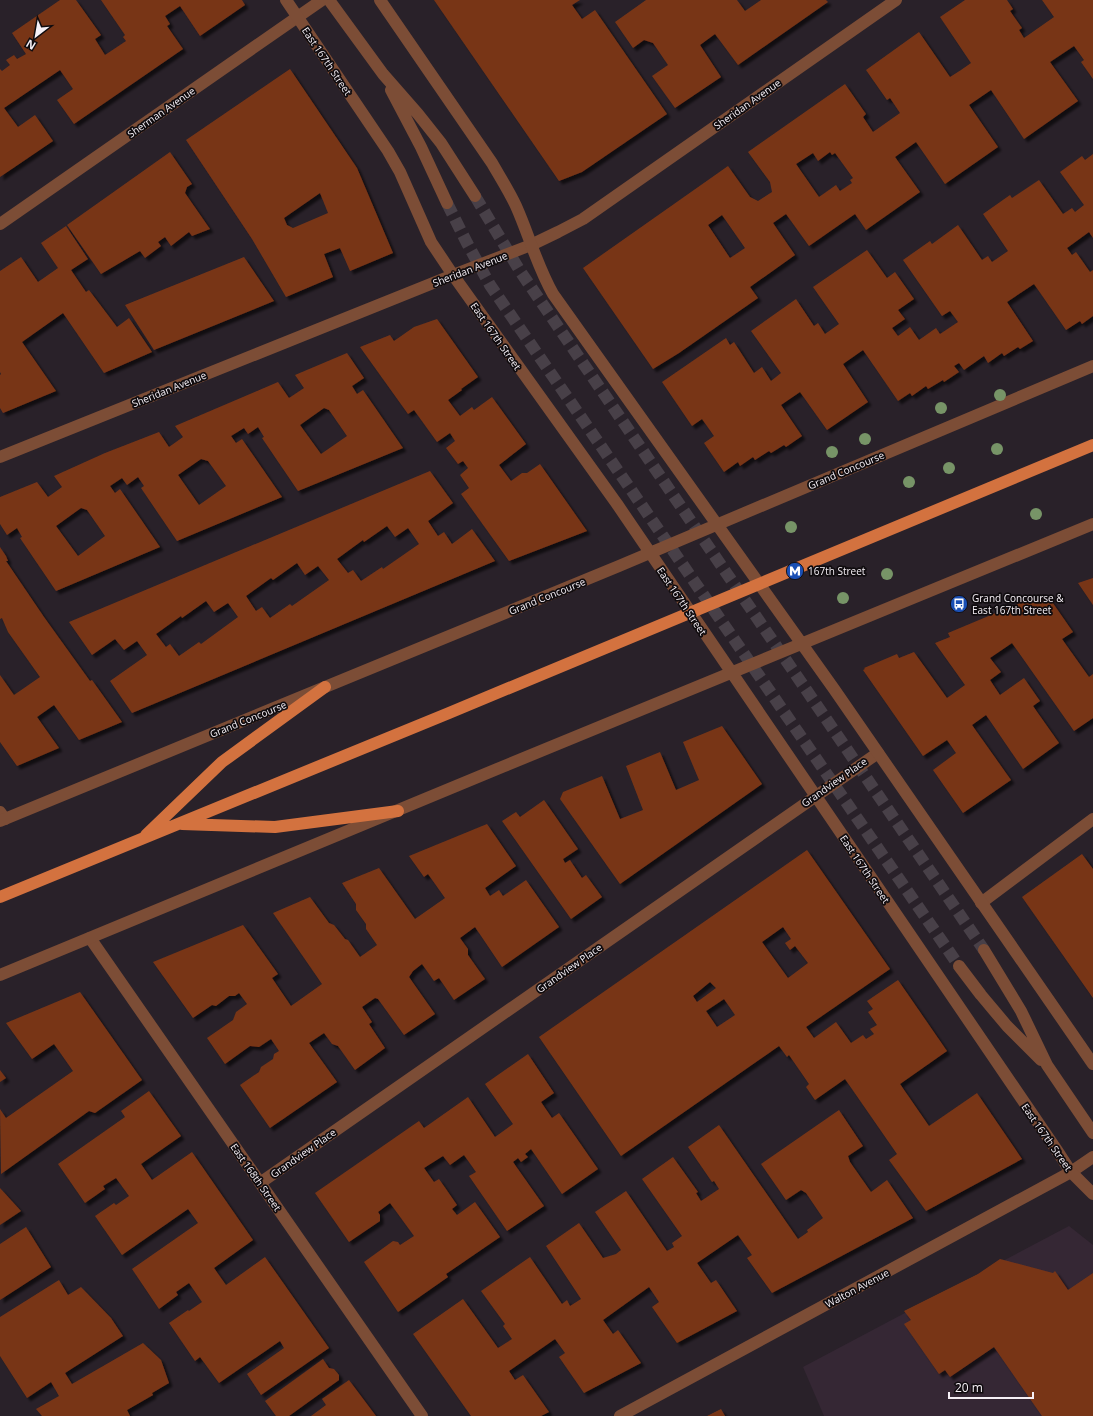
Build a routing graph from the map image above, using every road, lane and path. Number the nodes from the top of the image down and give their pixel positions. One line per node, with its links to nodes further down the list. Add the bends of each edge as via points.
1 (286, 0): 6 (street, East 167th Street)
2 (322, 0): 6 (street, Sherman Avenue)
3 (329, 0): 7 (street)
4 (380, 0): 11 (street, via 496,170 516,206)
5 (896, 0): 11 (street, Sheridan Avenue, via 583,218)
6 (297, 17): 10 (street, Sherman Avenue); 12 (street, East 167th Street, via 388,151 431,242)
7 (383, 74): 8 (street, via 441,143); 9 (street)
8 (475, 196)
9 (447, 203)
10 (0, 224)
11 (531, 245): 12 (street, Sheridan Avenue); 17 (street, via 553,294)
12 (453, 275): 15 (street, Sheridan Avenue); 18 (street, East 167th Street)
13 (1093, 366): 17 (street, Grand Concourse)
14 (1093, 445): 19 (main road)
15 (0, 457)
16 (1093, 524): 21 (street)
17 (718, 525): 18 (street, Grand Concourse); 19 (street)
18 (650, 554): 20 (street, East 167th Street); 23 (street, Grand Concourse)
19 (760, 584): 20 (main road); 21 (street)
20 (691, 613): 22 (street, East 167th Street); 29 (main road)
21 (802, 644): 22 (street); 24 (street)
22 (731, 674): 25 (street, East 167th Street); 26 (street)
23 (325, 687): 27 (street, Grand Concourse); 30 (main road, via 222,762)
24 (878, 753): 25 (street, Grandview Place); 32 (street)
25 (815, 796): 41 (street, East 167th Street); 42 (street, Grandview Place)
26 (398, 811): 29 (main road, via 275,827); 33 (street)
27 (2, 817)
28 (1093, 818): 32 (street)
29 (177, 824): 30 (main road)
30 (140, 840): 31 (main road)
31 (0, 897)
32 (981, 903): 37 (street)
33 (90, 938): 36 (street); 42 (street, East 168th Street)
34 (984, 950): 38 (street, via 1021,1011)
35 (959, 966): 38 (street, via 1008,1026)
36 (0, 975)
37 (1093, 1064)
38 (1047, 1065): 39 (street)
39 (1093, 1133)
40 (1093, 1157): 41 (street, Walton Avenue)
41 (1071, 1172): 43 (street, East 167th Street); 45 (street, Walton Avenue)
42 (260, 1184): 44 (street, East 168th Street)
43 (1093, 1194)
44 (422, 1416)
45 (620, 1416)

